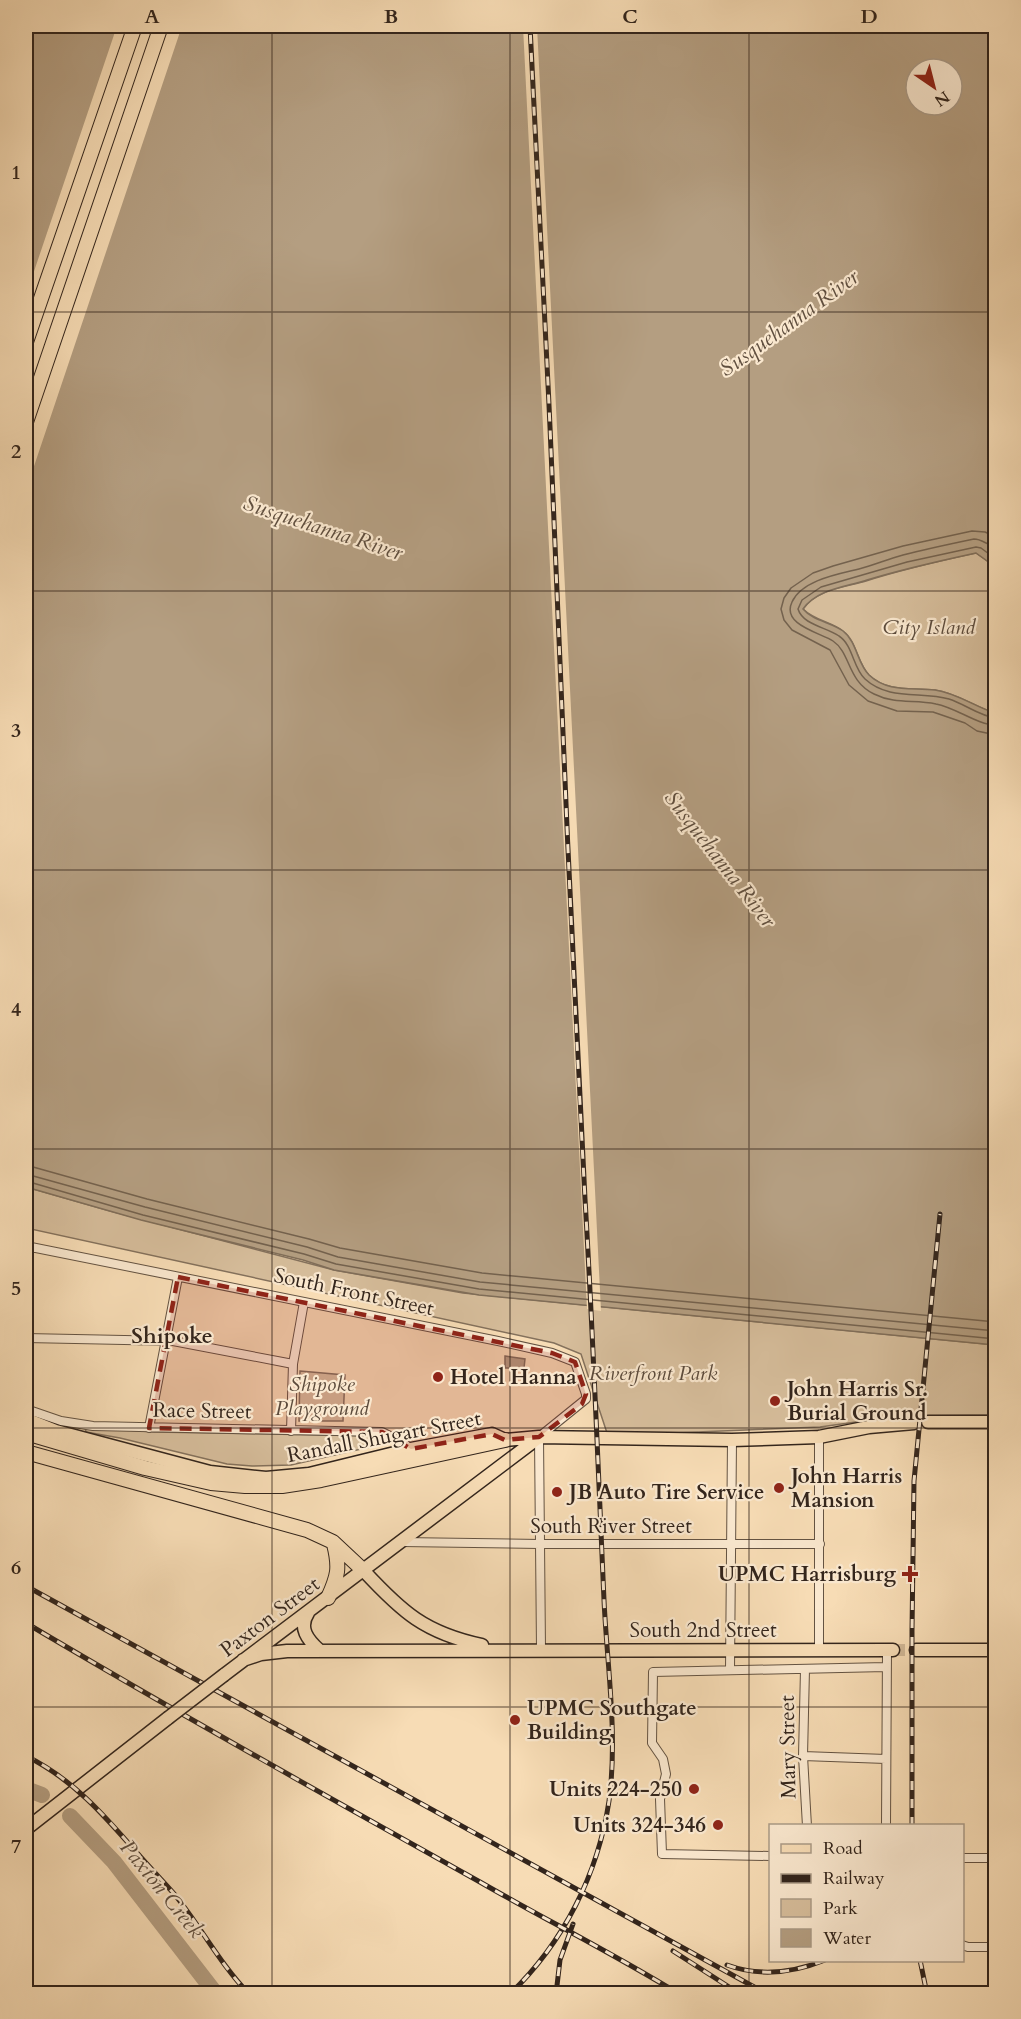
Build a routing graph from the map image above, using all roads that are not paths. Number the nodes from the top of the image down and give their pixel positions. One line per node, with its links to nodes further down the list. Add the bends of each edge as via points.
1 (135, 26): 3 (highway)
2 (161, 26): 4 (highway)
3 (26, 342)
4 (26, 422)
5 (28, 1246): 6 (street); 7 (street, South Front Street)
6 (26, 1272)
7 (178, 1277): 8 (street, South Front Street); 10 (street)
8 (304, 1302): 11 (street); 20 (street, South Front Street, via 498,1341 575,1362 586,1399)
9 (26, 1338): 10 (street)
10 (164, 1342): 11 (street); 17 (street)
11 (293, 1364): 18 (street)
12 (26, 1409): 17 (street, Race Street, via 61,1421 93,1426)
13 (26, 1419): 24 (main road, Randall Shugart Street, via 56,1431 186,1466 248,1477 309,1474)
14 (928, 1422): 15 (main road)
15 (996, 1422)
16 (914, 1423): 21 (main road)
17 (149, 1428): 18 (street, Race Street)
18 (291, 1431): 24 (street, Race Street, via 382,1432)
19 (26, 1433): 22 (highway, via 145,1468 245,1486 321,1480)
20 (538, 1437): 22 (main road); 23 (main road); 27 (main road, Paxton Street); 28 (street)
21 (819, 1437): 23 (main road); 29 (street)
22 (505, 1440): 24 (main road, Randall Shugart Street, via 492,1434)
23 (732, 1440): 30 (street)
24 (411, 1449)
25 (26, 1452): 26 (highway, via 285,1523)
26 (333, 1542): 31 (highway); 32 (highway, via 338,1577)
27 (401, 1542): 28 (street, South River Street); 31 (main road, Paxton Street)
28 (540, 1544): 30 (street, South River Street); 35 (street)
29 (820, 1544): 30 (street, South River Street); 38 (street)
30 (731, 1545): 37 (street)
31 (364, 1571): 32 (main road, Paxton Street); 34 (main road, South 2nd Street, via 404,1611 434,1630 473,1643)
32 (328, 1598): 33 (main road, Paxton Street)
33 (308, 1612): 36 (main road, via 304,1630); 42 (main road, Paxton Street)
34 (512, 1649): 35 (main road, South 2nd Street); 36 (main road, South 2nd Street)
35 (541, 1649): 37 (main road, South 2nd Street)
36 (319, 1650): 42 (main road, South 2nd Street, via 272,1652)
37 (730, 1650): 38 (main road, South 2nd Street); 45 (street)
38 (819, 1650): 39 (main road, South 2nd Street)
39 (890, 1650): 43 (street)
40 (916, 1650): 41 (main road)
41 (996, 1650)
42 (243, 1660): 50 (main road, Paxton Street, bridge)
43 (886, 1667): 44 (street); 47 (street)
44 (805, 1669): 45 (street); 46 (street, Mary Street)
45 (730, 1671): 51 (street, via 653,1672 652,1743 663,1759 666,1774 660,1799 662,1854)
46 (803, 1756): 47 (street); 48 (street, Mary Street)
47 (886, 1760): 49 (street)
48 (807, 1824)
49 (886, 1824)
50 (26, 1829)
51 (769, 1856)
52 (964, 1858): 53 (street)
53 (996, 1858)
54 (964, 1945): 55 (street)
55 (996, 1947)

